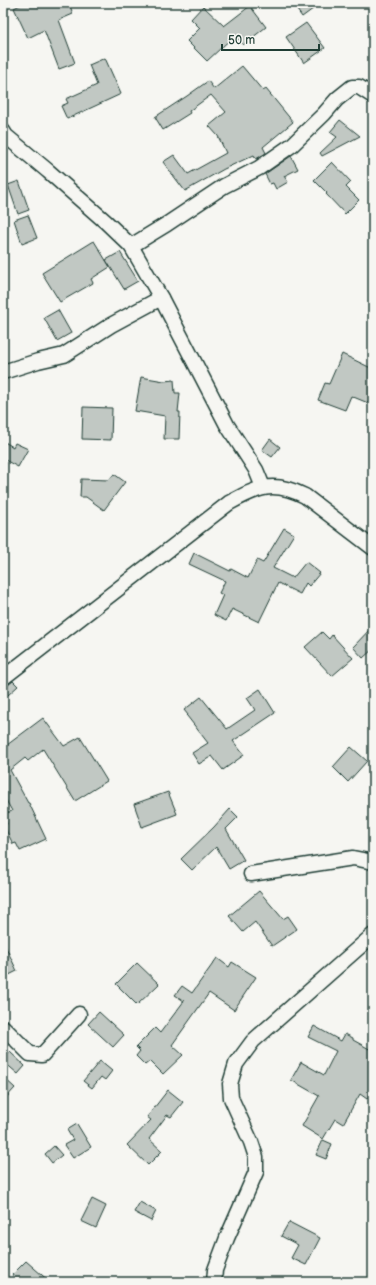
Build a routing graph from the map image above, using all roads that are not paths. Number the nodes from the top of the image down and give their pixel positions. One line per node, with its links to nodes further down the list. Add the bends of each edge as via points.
1 (373, 96): 3 (street, via 359,87 352,87 336,99 292,145)
2 (3, 131): 3 (street)
3 (131, 246): 4 (street)
4 (161, 298): 5 (street, via 111,325 64,355); 6 (street, via 227,425 256,470)
5 (3, 372)
6 (263, 487): 7 (street, via 284,488 305,496); 8 (street, via 229,503)
7 (373, 548)
8 (3, 678)
9 (373, 862): 10 (street, via 353,858)
10 (251, 874)
11 (373, 935): 14 (street, via 253,1041 236,1064 230,1084 231,1098 252,1142 256,1172 227,1238 215,1270)
12 (79, 1014): 13 (street, via 42,1055 30,1054)
13 (3, 1027)
14 (214, 1282)

